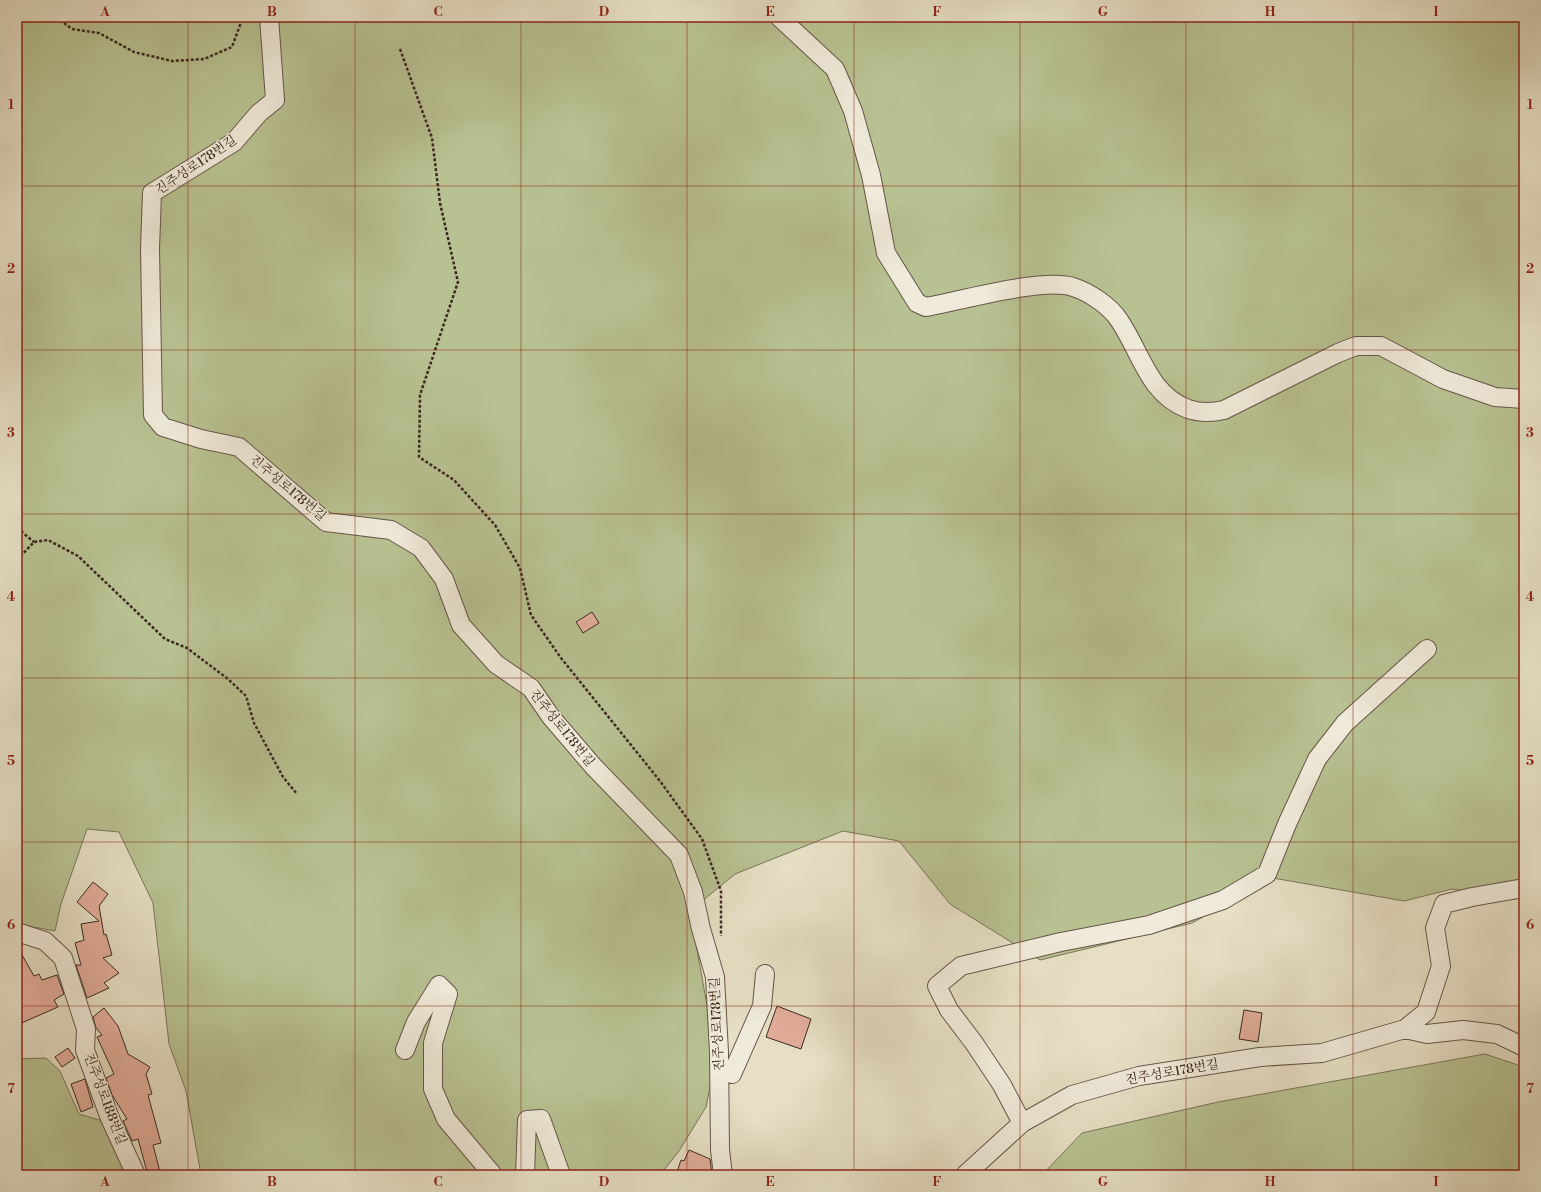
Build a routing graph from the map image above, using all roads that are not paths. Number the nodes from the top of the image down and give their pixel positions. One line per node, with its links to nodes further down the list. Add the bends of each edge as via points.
1 (269, 17): 17 (street, 진주성로178번길, via 276,100 259,113 234,142 152,193 150,249 153,415 163,427 201,440 239,447 326,522 391,530 421,548 444,579 461,625 496,664 531,688 551,717 593,766 679,855 693,892 715,976)
2 (779, 17): 3 (street, via 835,69 853,111 869,168 886,253 916,303 926,307 1040,284 1071,286 1088,294 1119,319 1146,371 1168,398 1198,412 1224,410 1356,346 1381,346 1443,379 1495,397)
3 (1524, 399)
4 (1427, 650): 12 (street, via 1345,723 1317,759 1267,874 1223,900 1149,926 1061,942 961,966 937,986 949,1010 1002,1085)
5 (1524, 888): 8 (street, 진주성로178번길, via 1444,904 1435,928 1441,966 1426,1012)
6 (17, 932): 13 (street, 진주성로188번길, via 45,941 63,958 86,1029 85,1050 109,1116)
7 (765, 974): 11 (street, via 762,1006)
8 (1405, 1029): 9 (street, 진주성로178번길, via 1428,1034 1463,1030 1497,1034); 12 (street, 진주성로178번길, via 1322,1053 1260,1057 1139,1076 1072,1096)
9 (1524, 1047)
10 (405, 1050): 14 (street, via 416,1022 439,984 448,994 433,1043 433,1089 446,1118)
11 (732, 1074)
12 (1022, 1124): 18 (street, 진주성로178번길)
13 (136, 1175)
14 (493, 1175)
15 (525, 1175): 16 (street, via 527,1120 541,1119)
16 (561, 1175)
17 (723, 1175)
18 (965, 1175)

